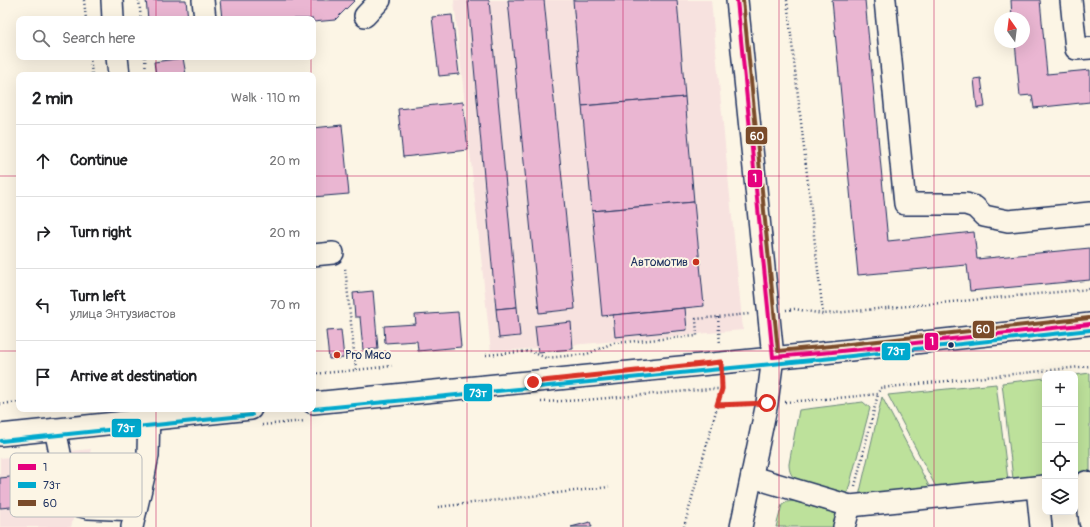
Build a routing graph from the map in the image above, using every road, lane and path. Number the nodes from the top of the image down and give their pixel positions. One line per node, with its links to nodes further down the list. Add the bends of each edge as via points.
1 (84, 0): 10 (path)
2 (112, 0): 11 (street)
3 (139, 0): 12 (path)
4 (203, 0): 13 (street)
5 (380, 0): 14 (street)
6 (737, 0): 28 (street)
7 (787, 0): 25 (path, via 823,314)
8 (885, 0): 22 (street, via 905,204 966,204 975,207 984,216 1008,222)
9 (1071, 0): 15 (street, via 1076,49)
10 (86, 16)
11 (113, 16)
12 (141, 16)
13 (205, 16)
14 (365, 16)
15 (1090, 48)
16 (90, 60): 19 (path)
17 (117, 60): 20 (street)
18 (145, 60): 21 (path)
19 (92, 72)
20 (119, 72)
21 (146, 72)
22 (1090, 213)
23 (333, 253): 24 (street); 32 (path, via 344,263)
24 (316, 255)
25 (1090, 289)
26 (1090, 324): 28 (street)
27 (486, 355): 29 (path, via 530,351 546,358 587,354 613,343 697,336 696,319 718,317)
28 (773, 357): 29 (street); 37 (street)
29 (721, 362): 36 (street); 39 (path, via 722,389)
30 (392, 366): 32 (path)
31 (1090, 366): 34 (path, via 880,388)
32 (356, 370): 33 (path)
33 (316, 374)
34 (878, 394): 37 (path); 50 (path)
35 (16, 402): 38 (path)
36 (316, 403)
37 (767, 403): 39 (path); 45 (street)
38 (0, 404)
39 (717, 405): 53 (path)
40 (190, 412): 41 (street)
41 (149, 414): 42 (street); 46 (street, via 148,455)
42 (55, 429): 43 (street); 44 (street)
43 (0, 435)
44 (60, 453)
45 (752, 477): 50 (street); 54 (street)
46 (142, 482)
47 (1084, 482): 52 (street)
48 (1041, 486): 50 (street); 56 (street)
49 (609, 487): 51 (path)
50 (850, 506): 55 (street)
51 (438, 507)
52 (1090, 522)
53 (684, 527)
54 (741, 527)
55 (844, 527)
56 (1041, 527)

